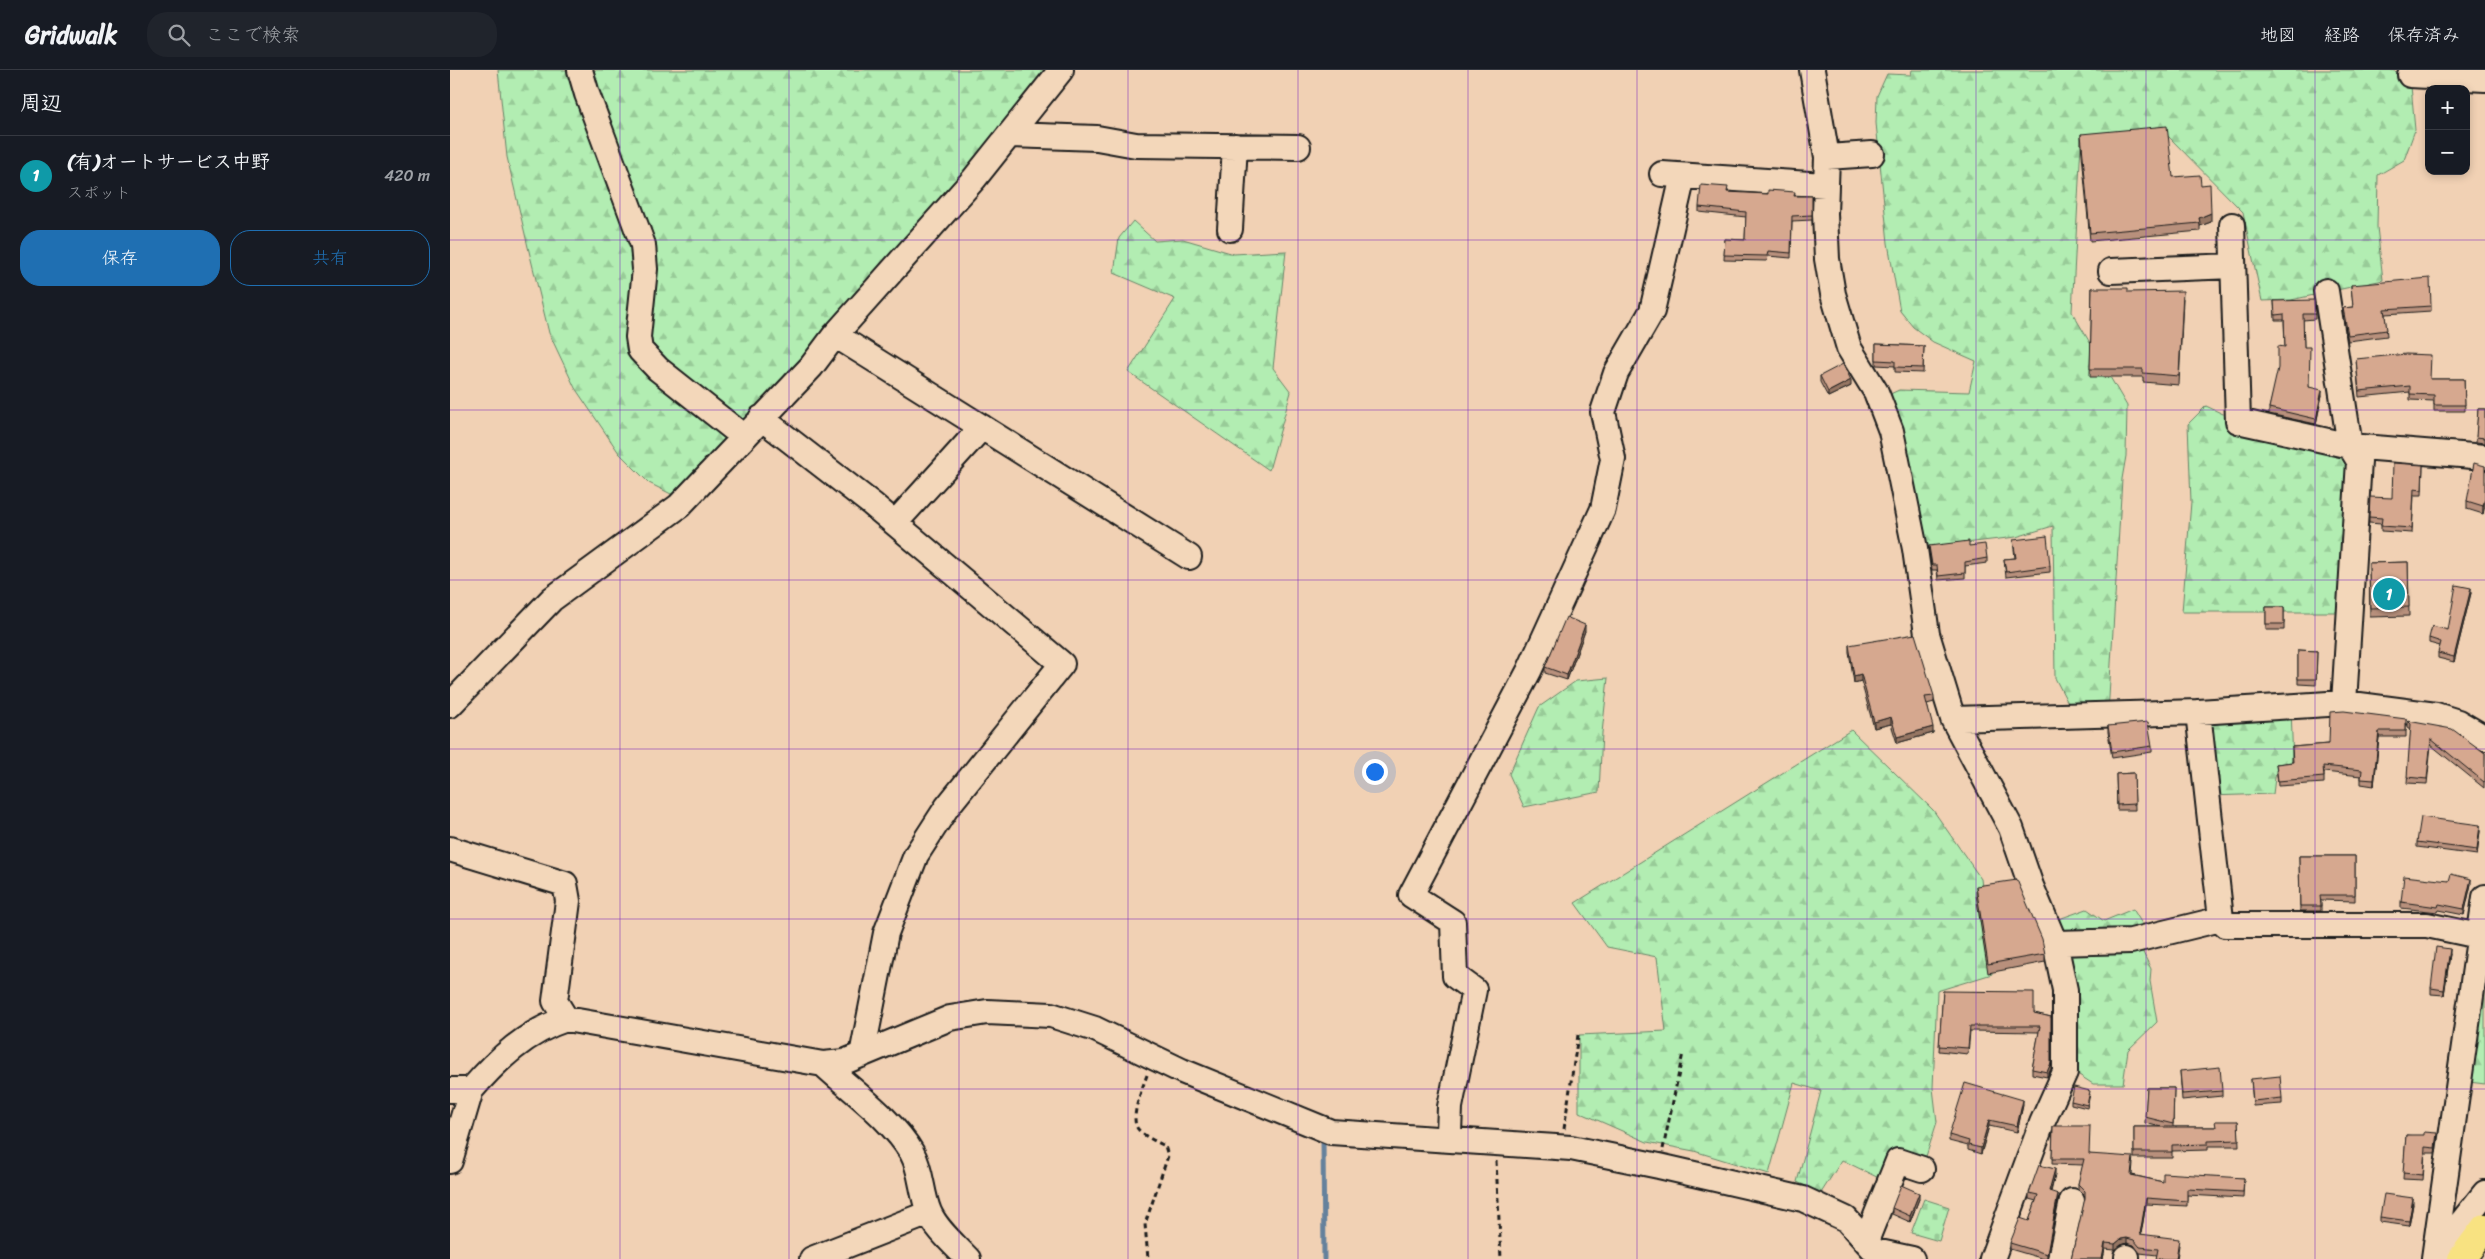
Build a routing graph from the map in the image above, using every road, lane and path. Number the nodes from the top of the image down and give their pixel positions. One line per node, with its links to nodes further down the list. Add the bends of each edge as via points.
1 (580, 70): 20 (street, via 586,94 643,244 645,269 638,337 640,350 658,369)
2 (1061, 70): 6 (street)
3 (1812, 70): 10 (street)
4 (2410, 75): 5 (street)
5 (2485, 79)
6 (1009, 135): 7 (street, via 1097,138 1136,144); 17 (street)
7 (1235, 146): 8 (street); 13 (street)
8 (1298, 147)
9 (1872, 154): 10 (street)
10 (1827, 157): 11 (street)
11 (1826, 185): 28 (street, via 1828,259 1833,294 1849,348 1876,392 1891,431 1927,634); 42 (street, via 1673,175 1652,310 1616,373 1603,412 1614,459 1604,509 1530,671 1411,895 1453,922 1455,976 1474,990)
12 (2232, 225): 14 (street)
13 (1230, 229)
14 (2233, 266): 15 (street); 21 (street, via 2238,421)
15 (2111, 270)
16 (2326, 291): 21 (street)
17 (835, 335): 18 (street, via 811,367); 19 (street)
18 (761, 418): 20 (street); 23 (street)
19 (982, 427): 23 (street); 24 (street)
20 (744, 436): 25 (street, via 679,506 552,599)
21 (2350, 446): 22 (street); 26 (street, via 2359,461)
22 (2485, 457)
23 (895, 523): 38 (street, via 1062,664 947,807 916,855 886,934)
24 (1189, 557)
25 (451, 700)
26 (2344, 703): 27 (street); 29 (street, via 2436,715 2458,722)
27 (2198, 712): 28 (street); 32 (street)
28 (1953, 719): 34 (street, via 2010,828)
29 (2485, 738)
30 (450, 849): 35 (street, via 564,884 568,901 555,1001)
31 (2485, 897): 33 (street)
32 (2221, 919): 33 (street, via 2225,925 2243,926 2427,925); 34 (street, via 2131,941)
33 (2479, 936): 53 (street)
34 (2055, 943): 59 (street, via 2065,990 2065,1072 2042,1123)
35 (566, 1019): 40 (street); 41 (street, via 547,1025 514,1046)
36 (1578, 1035): 44 (path)
37 (1683, 1053): 46 (path)
38 (862, 1055): 39 (street, via 950,1018 987,1012 1051,1015 1095,1029); 40 (street, via 844,1062)
39 (1153, 1058): 42 (street, via 1331,1132); 56 (path, via 1138,1101 1135,1124 1138,1131 1165,1146 1168,1156 1145,1224)
40 (823, 1064): 50 (street, via 889,1123 904,1141 919,1171)
41 (461, 1090): 45 (street)
42 (1446, 1139): 43 (street)
43 (1495, 1143): 44 (street); 57 (path)
44 (1562, 1147): 46 (street)
45 (450, 1161)
46 (1660, 1166): 52 (street, via 1803,1199 1846,1220)
47 (1922, 1169): 52 (street, via 1898,1161)
48 (2485, 1193): 53 (street)
49 (2072, 1201): 60 (street)
50 (929, 1213): 54 (street); 55 (street)
51 (2485, 1228): 61 (highway)
52 (1866, 1241): 58 (street, via 1875,1251)
53 (2434, 1258)
54 (812, 1259)
55 (968, 1259)
56 (1148, 1259)
57 (1501, 1259)
58 (1912, 1259)
59 (1992, 1259)
60 (2060, 1259)
61 (2462, 1259)

